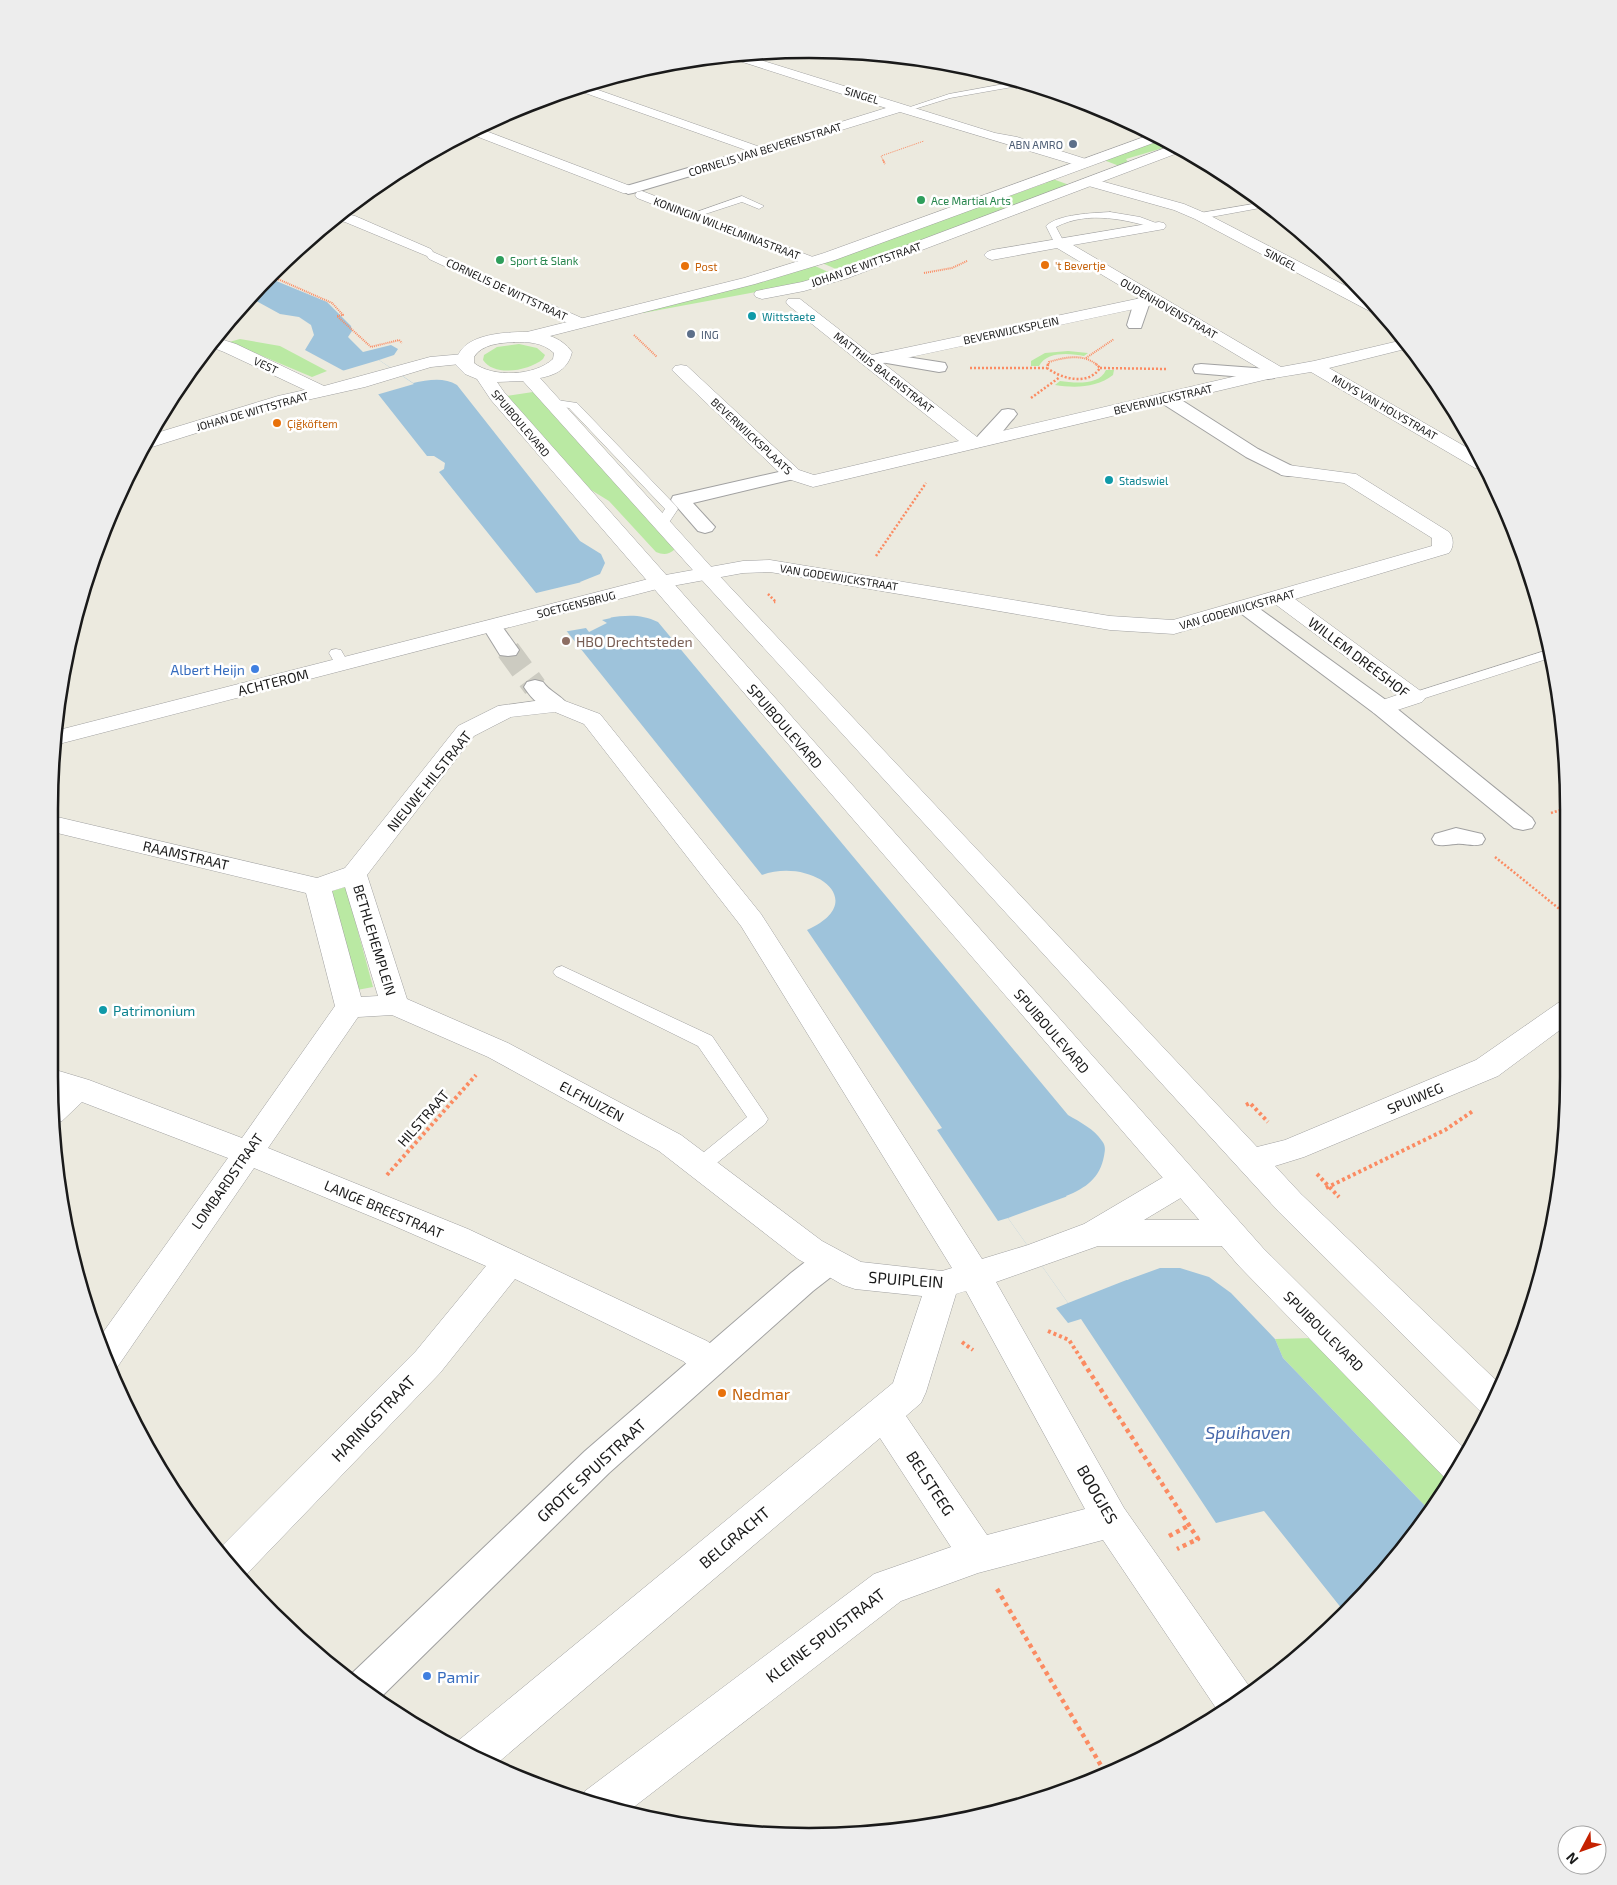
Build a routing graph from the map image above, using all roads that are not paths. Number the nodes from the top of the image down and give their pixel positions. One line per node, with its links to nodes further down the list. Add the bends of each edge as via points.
1 (748, 60): 4 (street, SINGEL)
2 (1010, 85): 4 (lane)
3 (589, 90): 8 (street)
4 (905, 108): 6 (street, SINGEL); 8 (street, CORNELIS VAN BEVERENSTRAAT)
5 (481, 133): 14 (street, KONINGIN WILHELMINASTRAAT)
6 (993, 137): 10 (street, SINGEL); 11 (street, SINGEL)
7 (1150, 140): 10 (street, JOHAN DE WITTSTRAAT)
8 (760, 150): 14 (street, CORNELIS VAN BEVERENSTRAAT)
9 (1170, 151): 12 (street, JOHAN DE WITTSTRAAT)
10 (1084, 163): 11 (street, JOHAN DE WITTSTRAAT)
11 (1061, 171): 24 (street, JOHAN DE WITTSTRAAT)
12 (1113, 173): 13 (street, JOHAN DE WITTSTRAAT); 17 (street, SINGEL)
13 (1090, 182): 17 (street, SINGEL); 31 (street, JOHAN DE WITTSTRAAT, via 842,275 804,286 619,321)
14 (635, 193): 18 (street, KONINGIN WILHELMINASTRAAT)
15 (759, 206): 18 (lane, via 742,199)
16 (1256, 206): 19 (lane)
17 (1179, 208): 19 (street, SINGEL)
18 (694, 215): 24 (street, KONINGIN WILHELMINASTRAAT)
19 (1200, 216): 26 (street, SINGEL)
20 (345, 218): 28 (street, CORNELIS DE WITTSTRAAT)
21 (1159, 226): 22 (street); 22 (lane, via 1119,214 1058,221 1051,226)
22 (1060, 244): 23 (street); 25 (street, OUDENHOVENSTRAAT)
23 (992, 256)
24 (812, 262): 28 (street, JOHAN DE WITTSTRAAT)
25 (1148, 301): 29 (street); 35 (street, BEVERWIJCKSPLEIN); 40 (street, OUDENHOVENSTRAAT)
26 (1362, 301)
27 (794, 302): 35 (street, MATTHIJS BALENSTRAAT)
28 (578, 322): 30 (street, JOHAN DE WITTSTRAAT)
29 (1135, 325)
30 (528, 337): 31 (street); 34 (street, via 488,341 471,349)
31 (554, 343): 42 (street, via 563,352 561,361 548,370)
32 (219, 344): 43 (street, VEST)
33 (1400, 346): 36 (street, BEVERWIJCKSTRAAT)
34 (464, 359): 41 (street, SPUIBOULEVARD, via 465,365); 43 (street, JOHAN DE WITTSTRAAT, via 430,362 359,384)
35 (875, 359): 37 (street); 47 (street, MATTHIJS BALENSTRAAT)
36 (1314, 366): 40 (street, BEVERWIJCKSTRAAT); 49 (street, MUYS VAN HOLYSTRAAT)
37 (939, 368)
38 (1201, 369): 40 (street)
39 (681, 370): 51 (street, BEVERWIJCKSPLAATS)
40 (1273, 373): 44 (street, BEVERWIJCKSTRAAT)
41 (482, 375): 42 (street, via 504,378); 54 (street, SPUIBOULEVARD)
42 (528, 376): 53 (street)
43 (321, 391): 46 (street, JOHAN DE WITTSTRAAT)
44 (1166, 398): 47 (street, BEVERWIJCKSTRAAT); 50 (street, VAN GODEWIJCKSTRAAT, via 1252,453)
45 (1008, 414): 47 (street)
46 (154, 441)
47 (979, 442): 48 (street, BEVERWIJCKSTRAAT)
48 (920, 455): 51 (street, BEVERWIJCKSPLAATS, via 813,481)
49 (1473, 459)
50 (1288, 471): 55 (street, VAN GODEWIJCKSTRAAT, via 1348,478 1442,536 1442,549)
51 (792, 474): 52 (street, via 680,500)
52 (705, 527)
53 (707, 574): 54 (street); 56 (street, VAN GODEWIJCKSTRAAT, via 770,566 1110,623 1174,627); 79 (street)
54 (660, 582): 57 (street, SOETGENSBRUG); 81 (street, SPUIBOULEVARD)
55 (1279, 597): 56 (street, VAN GODEWIJCKSTRAAT); 61 (street, WILLEM DREESHOF)
56 (1246, 608): 63 (street, WILLEM DREESHOF)
57 (492, 626): 58 (street); 64 (street, ACHTEROM, via 339,659)
58 (508, 650)
59 (1544, 656): 61 (lane)
60 (535, 687): 62 (street, via 540,695)
61 (1414, 697): 63 (street, WILLEM DREESHOF)
62 (557, 706): 69 (street, NIEUWE HILSTRAAT, via 506,711 466,731); 86 (street, via 592,719 751,920)
63 (1382, 708): 65 (street, WILLEM DREESHOF)
64 (61, 736)
65 (1523, 823)
66 (58, 825): 70 (street, RAAMSTRAAT)
67 (1444, 839): 68 (street, via 1456,836)
68 (1473, 839)
69 (354, 874): 70 (street); 72 (street, BETHLEHEMPLEIN)
70 (318, 887): 73 (street)
71 (562, 972): 80 (lane, via 705,1041 758,1119)
72 (396, 1005): 73 (street, ELFHUIZEN); 80 (street, ELFHUIZEN, via 498,1050 670,1143)
73 (350, 1007): 78 (street, LOMBARDSTRAAT)
74 (1560, 1016): 79 (street, SPUIWEG, via 1487,1068 1293,1149)
75 (58, 1082): 76 (street, LANGE BREESTRAAT)
76 (78, 1088): 77 (street); 78 (street, LANGE BREESTRAAT)
77 (59, 1106)
78 (247, 1152): 85 (street, LANGE BREESTRAAT); 87 (street, LOMBARDSTRAAT)
79 (1251, 1161): 89 (street)
80 (700, 1166): 84 (street, ELFHUIZEN)
81 (1183, 1181): 82 (street); 83 (street, SPUIBOULEVARD)
82 (1096, 1233): 83 (street); 86 (street, SPUIPLEIN)
83 (1229, 1233): 91 (street, SPUIBOULEVARD)
84 (820, 1256): 86 (street, SPUIPLEIN, via 855,1275); 88 (street, GROTE SPUISTRAAT, via 802,1282)
85 (510, 1262): 88 (street, LANGE BREESTRAAT, via 695,1351); 94 (street, HARINGSTRAAT, via 428,1362)
86 (959, 1280): 90 (street, BELGRACHT, via 908,1392); 92 (street, BOOGJES)
87 (110, 1351)
88 (709, 1362): 95 (street, GROTE SPUISTRAAT, via 598,1462)
89 (1488, 1395)
90 (884, 1412): 93 (street, BELSTEEG); 97 (street, BELGRACHT)
91 (1453, 1461)
92 (1111, 1520): 93 (street, KLEINE SPUISTRAAT); 96 (street, BOOGJES)
93 (978, 1555): 98 (street, KLEINE SPUISTRAAT, via 888,1587)
94 (234, 1560)
95 (367, 1684)
96 (1232, 1696)
97 (479, 1751)
98 (608, 1800)

